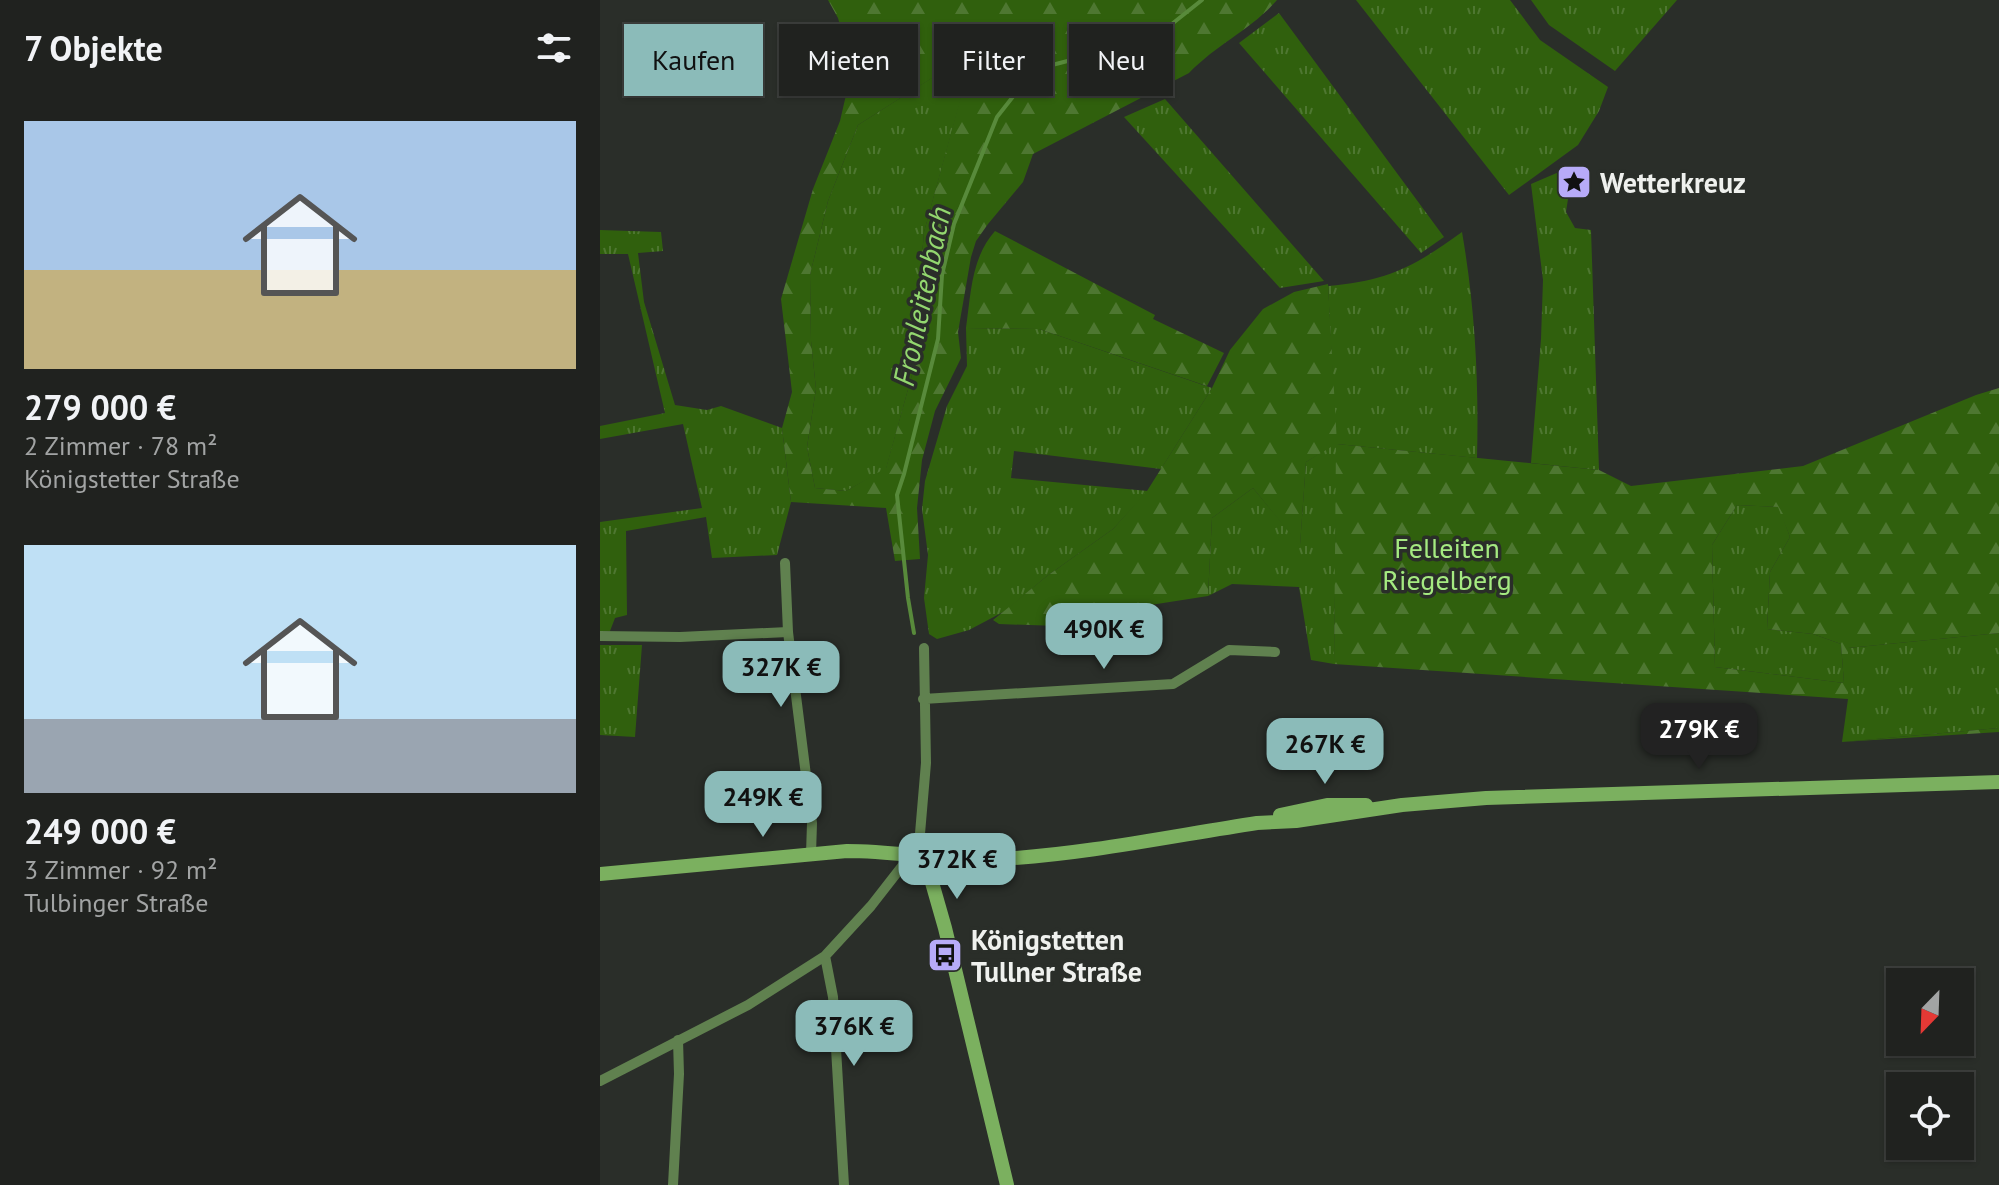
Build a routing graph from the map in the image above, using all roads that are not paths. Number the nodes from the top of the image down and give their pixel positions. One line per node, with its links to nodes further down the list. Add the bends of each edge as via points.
1 (785, 563): 2 (street)
2 (788, 632): 3 (street); 8 (street, via 808,780)
3 (600, 636)
4 (924, 648): 6 (street)
5 (1275, 652): 6 (street, via 1229,650 1173,684)
6 (923, 699): 9 (street, via 926,763)
7 (1999, 782): 9 (main road, via 1541,795 1402,805 1027,857)
8 (811, 854): 9 (main road, via 884,851); 10 (main road)
9 (918, 857): 11 (street); 16 (main road, via 945,928)
10 (600, 874)
11 (825, 956): 12 (street, via 748,1005); 15 (street, via 832,987)
12 (678, 1040): 13 (street); 14 (street)
13 (600, 1081)
14 (673, 1185)
15 (844, 1185)
16 (1007, 1185)

